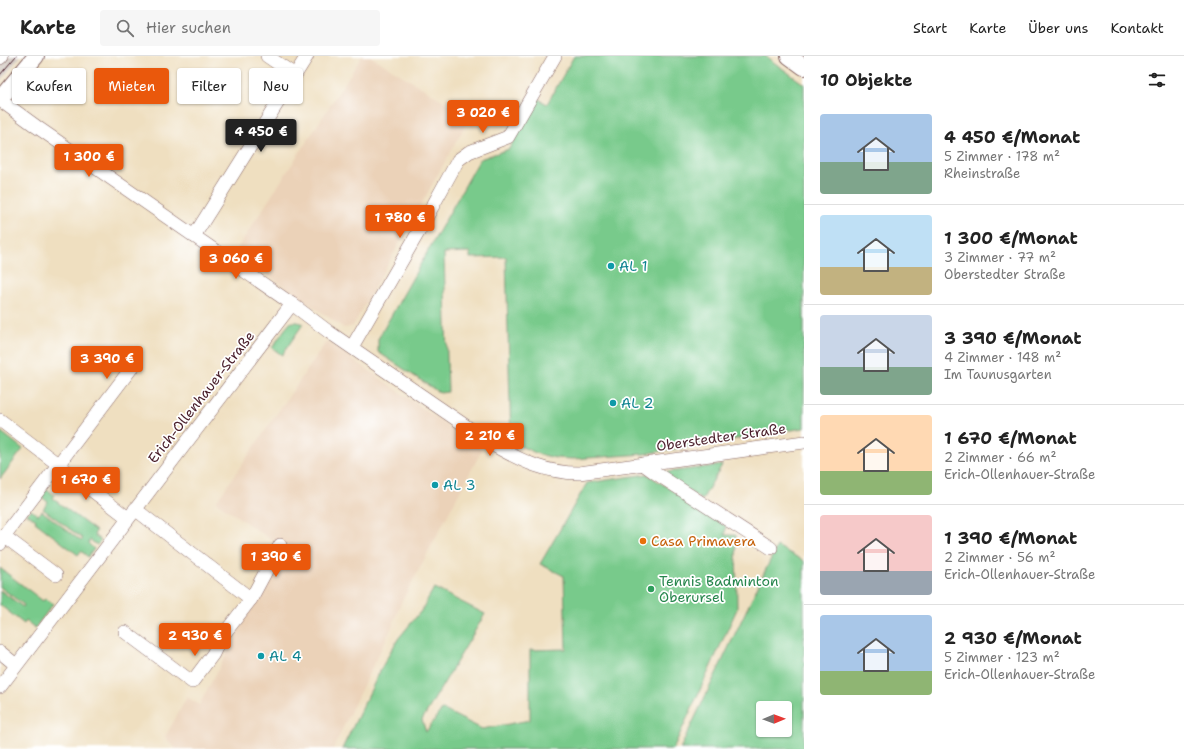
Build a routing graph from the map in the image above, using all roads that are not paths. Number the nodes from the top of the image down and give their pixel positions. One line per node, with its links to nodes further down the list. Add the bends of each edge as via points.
1 (36, 56): 9 (street)
2 (267, 56): 7 (street)
3 (307, 56): 8 (street)
4 (555, 56): 13 (street, via 508,136 469,152 458,160)
5 (789, 56): 6 (street)
6 (804, 67)
7 (284, 68)
8 (299, 68)
9 (0, 99): 11 (street, Oberstedter Straße)
10 (276, 104): 11 (street)
11 (194, 236): 12 (street, Oberstedter Straße)
12 (292, 304): 13 (street, Oberstedter Straße); 19 (street, Erich-Ollenhauer-Straße)
13 (352, 347): 18 (street, Oberstedter Straße, via 495,446 534,466 552,471 579,473)
14 (136, 362): 17 (street)
15 (0, 420): 17 (street)
16 (804, 442): 18 (street, Oberstedter Straße)
17 (59, 464): 19 (street); 20 (street)
18 (643, 464): 22 (street, Oberstedter Straße)
19 (132, 513): 24 (street); 27 (street, Erich-Ollenhauer-Straße)
20 (2, 540): 23 (street)
21 (280, 545): 24 (street)
22 (771, 548)
23 (56, 575)
24 (251, 599): 25 (street, via 192,682)
25 (125, 632)
26 (0, 652): 27 (street)
27 (16, 665): 28 (street, Erich-Ollenhauer-Straße)
28 (0, 687)

